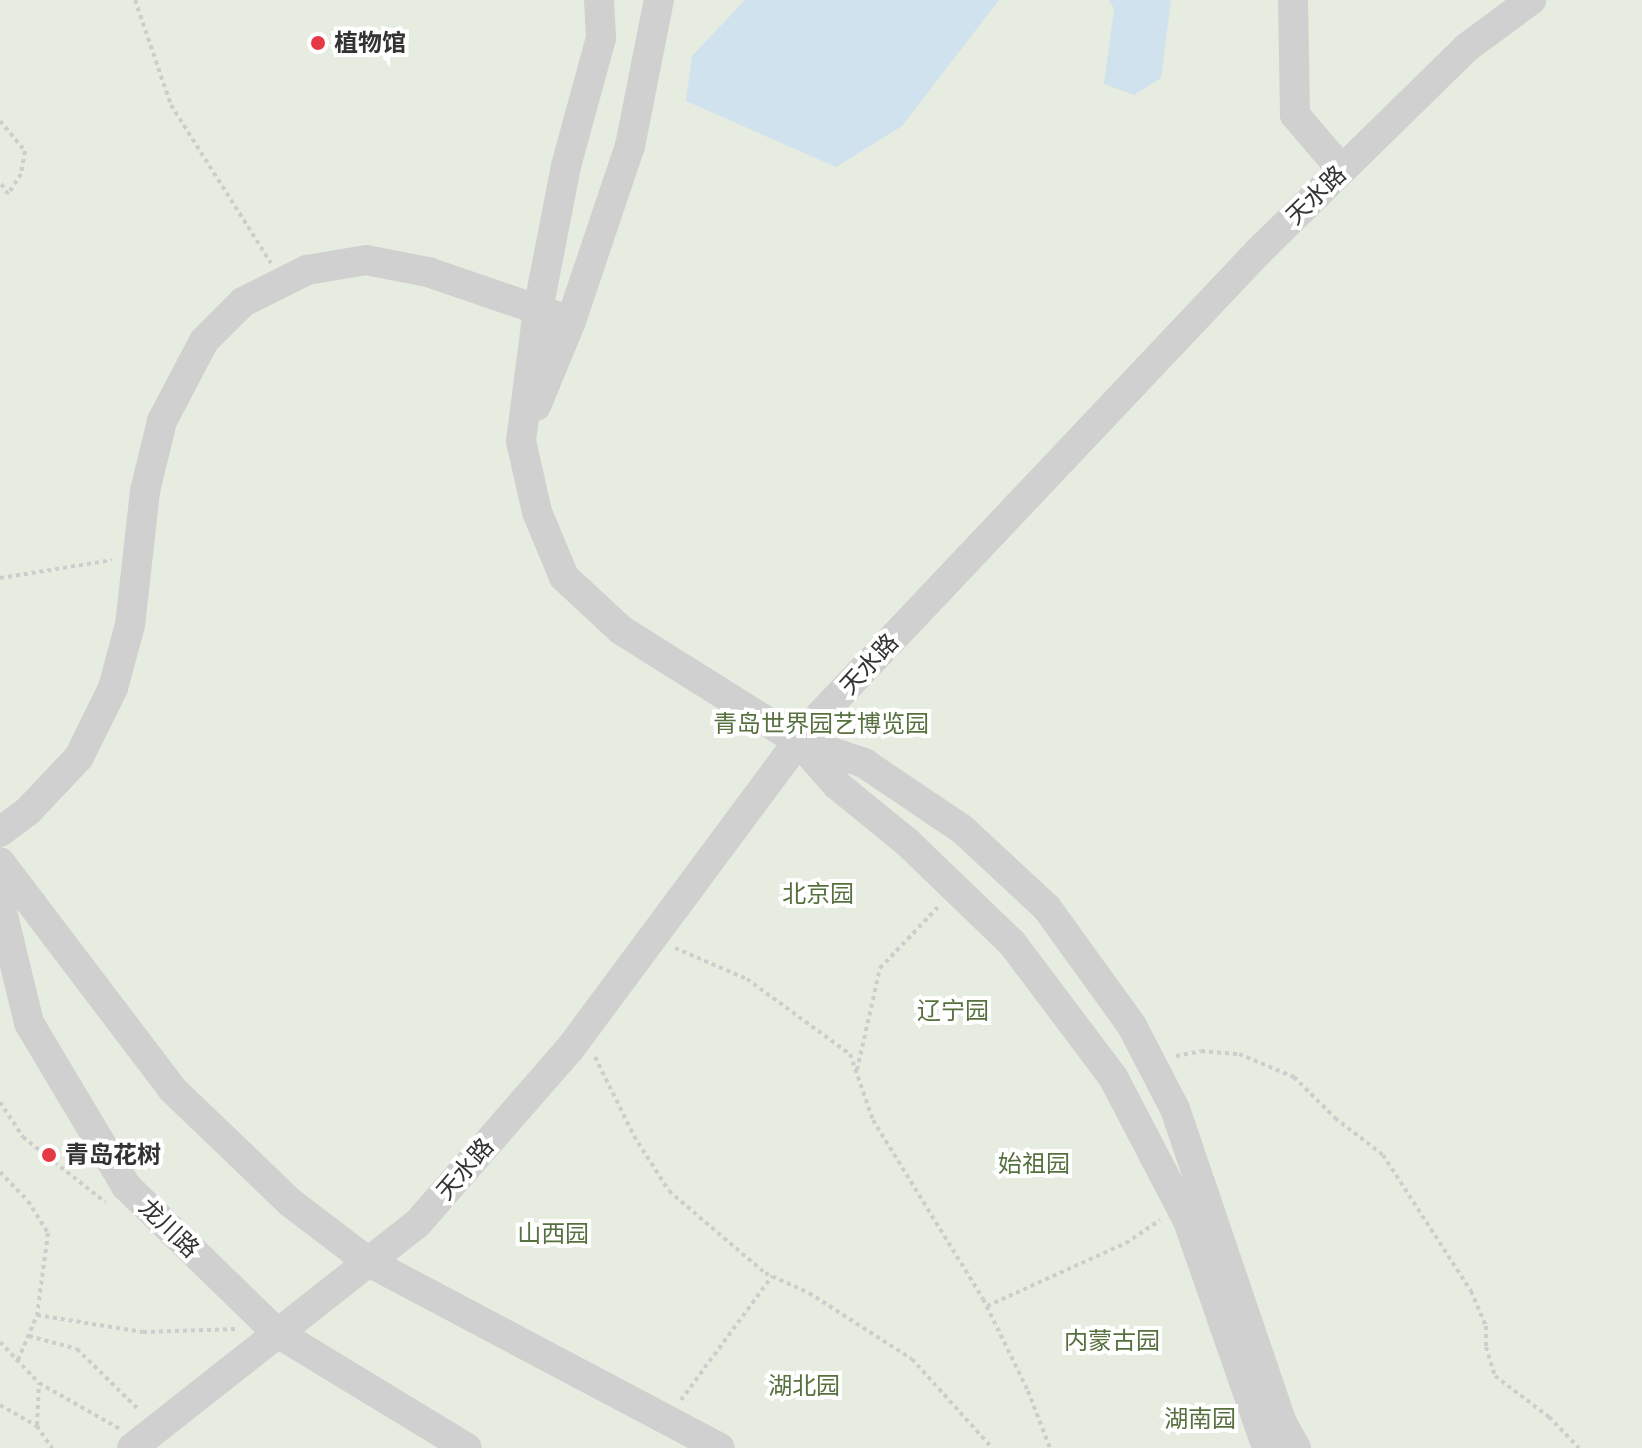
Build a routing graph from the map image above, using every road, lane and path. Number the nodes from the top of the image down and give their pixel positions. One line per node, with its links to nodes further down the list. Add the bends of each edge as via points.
1 (135, 0): 9 (path, via 171,105)
2 (599, 0): 10 (street, via 601,38 566,166)
3 (659, 0): 11 (street, via 630,146)
4 (1293, 0): 7 (street, via 1295,115)
5 (1531, 0): 7 (street, 天水路, via 1466,48)
6 (0, 121): 8 (path, via 25,151 21,174 8,194)
7 (1342, 170): 15 (street, 天水路, via 1225,287)
8 (0, 182)
9 (284, 282): 10 (street, via 307,270 366,260 428,272); 16 (street, via 243,302 204,341 162,421 145,491 130,625 113,688 79,757 28,811)
10 (538, 310): 11 (street); 12 (street)
11 (571, 321): 12 (street)
12 (521, 441): 15 (street, via 537,512 564,577 621,630)
13 (119, 559): 14 (path)
14 (0, 578)
15 (798, 741): 18 (street, via 837,785); 20 (street, 天水路); 22 (street, via 864,763 962,829 1047,908)
16 (0, 832)
17 (0, 862): 28 (street, via 172,1089 291,1203)
18 (956, 889): 23 (path, via 880,968); 26 (street, via 1012,943 1113,1077)
19 (0, 903): 32 (street, 龙川路, via 29,1023 126,1186)
20 (652, 939): 21 (street, 天水路); 23 (path, via 747,979 850,1054)
21 (582, 1033): 28 (street, 天水路, via 417,1224); 29 (path, via 634,1136 669,1191)
22 (1151, 1061): 47 (street, via 1175,1109 1281,1421); 48 (path, via 1201,1051 1239,1054 1294,1077 1383,1155 1471,1291 1486,1326 1495,1376 1549,1417)
23 (856, 1072): 30 (path, via 873,1120)
24 (0, 1102): 27 (path, via 23,1137)
25 (0, 1172): 31 (path, via 28,1201 48,1233)
26 (1181, 1207): 30 (path, via 1126,1243); 46 (street)
27 (113, 1209)
28 (367, 1261): 32 (street, 天水路); 38 (street)
29 (772, 1276): 38 (path); 44 (path, via 809,1293 912,1359)
30 (987, 1306): 45 (path)
31 (37, 1315): 32 (path, via 143,1332); 33 (path)
32 (276, 1332): 40 (street, 天水路); 42 (street, 龙川路)
33 (29, 1336): 35 (path); 40 (path, via 77,1349)
34 (0, 1342): 35 (path)
35 (18, 1361): 36 (path)
36 (39, 1383): 39 (path); 40 (path)
37 (0, 1405): 39 (path)
38 (668, 1418): 43 (street)
39 (37, 1426): 41 (path)
40 (143, 1439)
41 (52, 1448)
42 (467, 1448)
43 (720, 1448)
44 (992, 1448)
45 (1050, 1448)
46 (1267, 1448)
47 (1296, 1448)
48 (1579, 1448)

